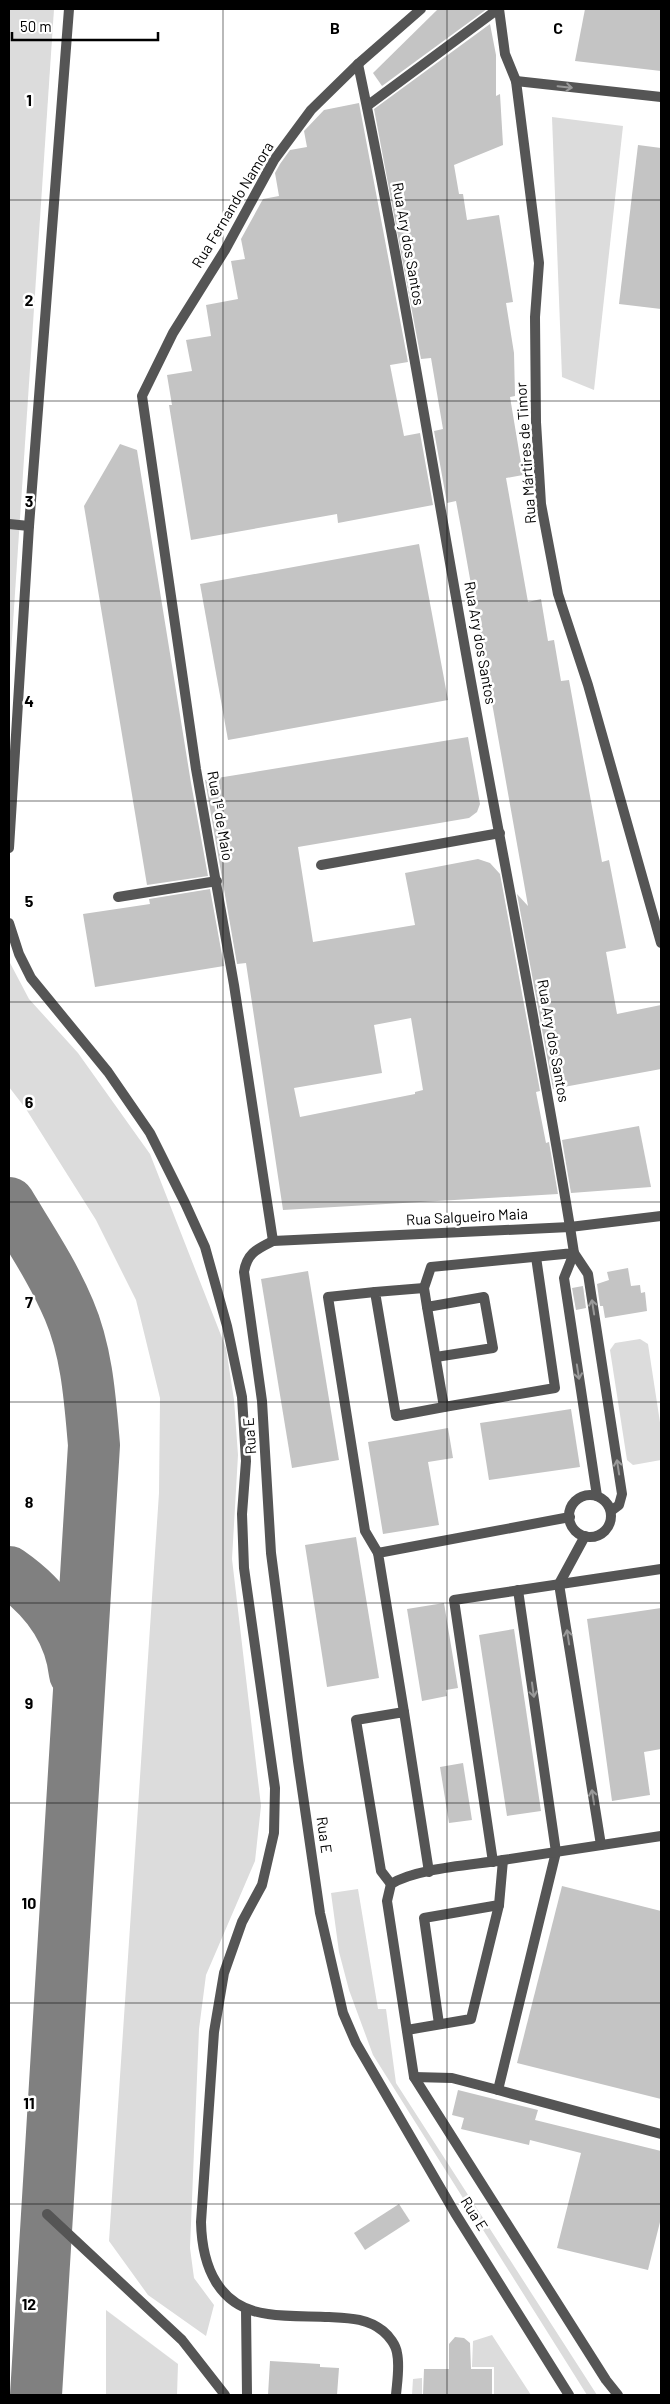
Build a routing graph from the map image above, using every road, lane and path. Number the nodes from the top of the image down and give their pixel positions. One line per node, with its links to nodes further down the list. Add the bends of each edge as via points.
1 (69, 9): 10 (street)
2 (421, 9): 4 (street, Rua Fernando Namora)
3 (499, 9): 5 (street, Rua Mártires de Timor, via 505,54); 7 (street)
4 (358, 64): 7 (street, Rua Ary dos Santos); 8 (street, Rua Fernando Namora, via 311,110 274,160 225,250 173,333)
5 (516, 81): 6 (street, one-way to 6); 17 (street, Rua Mártires de Timor, via 539,263 534,317 541,504 558,594 588,685)
6 (661, 98)
7 (367, 106): 11 (street, Rua Ary dos Santos)
8 (142, 396): 14 (street, Rua 1º de Maio, via 196,769)
9 (9, 524): 10 (street)
10 (29, 526): 12 (street)
11 (500, 832): 13 (street); 19 (street, Rua Ary dos Santos)
12 (9, 848)
13 (321, 865)
14 (217, 881): 15 (street); 20 (street, Rua 1º de Maio)
15 (118, 897)
16 (9, 923): 50 (street, via 31,978 108,1072 150,1133 185,1203 205,1246 242,1397 246,1461 242,1514 244,1568 275,1788 274,1833 262,1885 242,1922 224,1973 214,2032 201,2222 202,2246 209,2270 220,2288)
17 (661, 944)
18 (661, 1216): 19 (street, Rua Salgueiro Maia)
19 (570, 1227): 20 (street, Rua Salgueiro Maia); 21 (street, Rua Ary dos Santos)
20 (273, 1241): 51 (street, Rua E, via 253,1251 246,1260 244,1272 262,1401 271,1553 298,1761 320,1914 343,2013 356,2043 450,2205)
21 (574, 1253): 22 (street); 28 (street, one-way to 28, via 564,1278); 29 (street, one-way to 21, via 619,1505 622,1494 588,1274)
22 (536, 1257): 23 (street, via 431,1267); 27 (street, via 556,1388)
23 (424, 1288): 24 (street); 25 (street)
24 (375, 1292): 27 (street, via 396,1416); 32 (street, via 328,1297 365,1531)
25 (427, 1307): 26 (street); 26 (street, via 484,1297 493,1348)
26 (436, 1357): 27 (street)
27 (444, 1407)
28 (597, 1496): 29 (street); 30 (street, via 590,1495 575,1502)
29 (611, 1511): 31 (street, via 611,1519 602,1533)
30 (570, 1518): 31 (street, via 576,1530); 32 (street)
31 (585, 1536): 34 (street)
32 (378, 1553): 36 (street)
33 (661, 1569): 34 (street)
34 (559, 1584): 35 (street); 38 (street, one-way to 34)
35 (518, 1590): 39 (street, one-way to 39); 40 (street, via 454,1600)
36 (404, 1712): 41 (street); 42 (street, via 356,1720 381,1872)
37 (661, 1836): 38 (street)
38 (601, 1845): 39 (street)
39 (556, 1852): 40 (street); 47 (street)
40 (498, 1861): 41 (street); 43 (street)
41 (429, 1872): 42 (street, via 400,1878)
42 (391, 1884): 45 (street, via 387,1901)
43 (499, 1905): 44 (street, via 471,2019); 44 (street, via 424,1918)
44 (439, 2024): 45 (street)
45 (407, 2030): 46 (street)
46 (414, 2077): 47 (street, via 452,2078); 55 (street)
47 (498, 2090): 48 (street)
48 (661, 2134)
49 (47, 2214): 52 (street, via 182,2340)
50 (246, 2309): 53 (street); 54 (street, via 268,2314 354,2318 376,2325 389,2336 397,2353)
51 (567, 2392)
52 (225, 2395)
53 (246, 2395)
54 (396, 2395)
55 (618, 2395)

